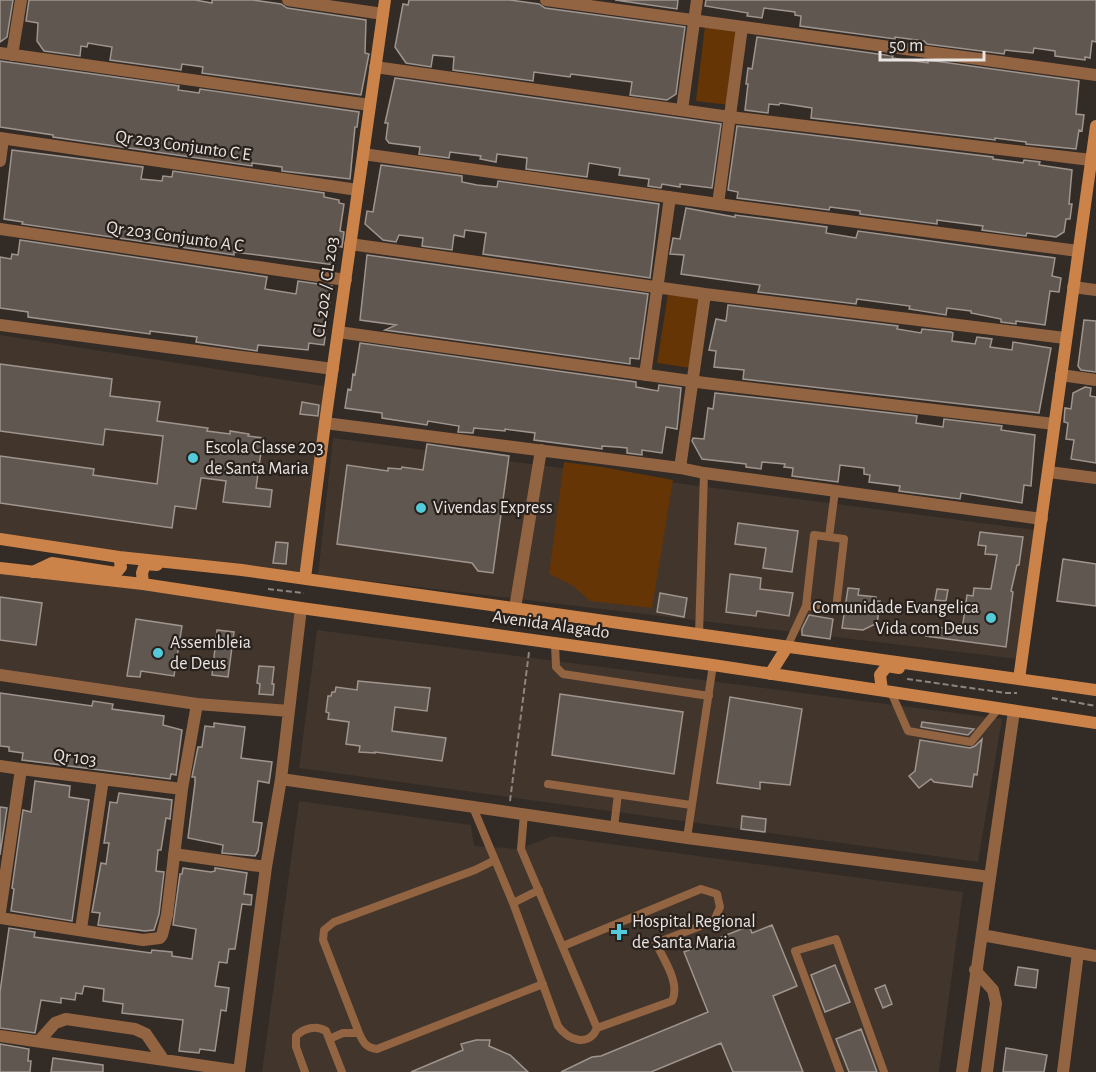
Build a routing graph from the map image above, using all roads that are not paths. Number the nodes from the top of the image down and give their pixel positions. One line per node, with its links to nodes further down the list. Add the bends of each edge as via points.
1 (21, 0): 9 (street)
2 (288, 0): 6 (street)
3 (385, 0): 6 (main road, CL 202 / CL 203)
4 (546, 0): 7 (street)
5 (697, 0): 7 (street)
6 (383, 14): 10 (main road, CL 202 / CL 203)
7 (694, 21): 8 (street); 13 (street)
8 (742, 27): 11 (street); 14 (street)
9 (6, 54): 12 (street)
10 (375, 67): 12 (main road, CL 202 / CL 203); 13 (street)
11 (1096, 75)
12 (370, 105): 17 (main road, CL 202 / CL 203)
13 (682, 110): 14 (street)
14 (730, 117): 18 (street); 23 (street)
15 (1096, 126): 18 (main road)
16 (2, 139): 19 (street); 20 (street, Qr 203 Conjunto C E)
17 (363, 154): 20 (main road, CL 202 / CL 203); 21 (street)
18 (1091, 160): 22 (main road)
19 (0, 161)
20 (358, 190): 25 (main road, CL 202 / CL 203)
21 (670, 197): 23 (street); 28 (street)
22 (1091, 199): 26 (main road)
23 (718, 204): 26 (street)
24 (0, 230): 27 (street, Qr 203 Conjunto A C)
25 (350, 244): 27 (main road, CL 202 / CL 203); 28 (street)
26 (1078, 250): 29 (main road)
27 (345, 280): 33 (main road, CL 202 / CL 203)
28 (657, 287): 31 (street); 36 (street)
29 (1073, 287): 30 (street); 34 (main road)
30 (1096, 291)
31 (705, 294): 34 (street); 39 (street)
32 (0, 325): 35 (street)
33 (338, 332): 35 (main road, CL 202 / CL 203); 36 (street)
34 (1065, 338): 37 (main road)
35 (333, 369): 40 (main road, CL 202 / CL 203)
36 (645, 375): 39 (street)
37 (1061, 375): 38 (street); 41 (main road)
38 (1096, 380)
39 (693, 382): 41 (street); 43 (street)
40 (325, 423): 42 (street); 55 (main road, CL 202 / CL 203)
41 (1054, 424): 44 (main road)
42 (541, 450): 43 (street); 59 (street)
43 (680, 468): 45 (street)
44 (1049, 472): 46 (street); 48 (main road)
45 (704, 473): 47 (street); 60 (lane)
46 (1096, 478)
47 (835, 491): 48 (street); 49 (lane)
48 (1042, 519): 67 (main road)
49 (829, 537): 57 (lane, via 814,535); 57 (lane, via 844,539 836,609)
50 (0, 539): 51 (main road, Avenida Alagado)
51 (118, 557): 53 (main road, Avenida Alagado); 54 (main road, via 121,567 116,573 52,563)
52 (0, 568): 54 (main road, Avenida Alagado)
53 (242, 570): 55 (main road, Avenida Alagado); 56 (main road, via 211,572 146,564)
54 (32, 572): 56 (main road, Avenida Alagado)
55 (305, 578): 59 (main road, Avenida Alagado)
56 (143, 584): 58 (main road, Avenida Alagado)
57 (806, 606): 62 (lane)
58 (301, 608): 61 (main road, Avenida Alagado); 73 (street)
59 (516, 608): 60 (main road, Avenida Alagado)
60 (699, 635): 62 (main road, Avenida Alagado)
61 (555, 644): 63 (main road, Avenida Alagado); 70 (lane, via 556,667 563,674)
62 (787, 647): 64 (main road, Avenida Alagado); 65 (main road)
63 (713, 664): 65 (main road, Avenida Alagado); 70 (lane)
64 (965, 673): 67 (main road, Avenida Alagado); 69 (main road, via 944,675 887,666 880,675)
65 (770, 674): 69 (main road, Avenida Alagado)
66 (0, 675): 71 (street)
67 (1019, 679): 68 (main road, Avenida Alagado)
68 (1096, 690)
69 (886, 691): 72 (main road, Avenida Alagado); 72 (lane, via 908,731 971,742)
70 (708, 696): 84 (lane)
71 (197, 704): 73 (street); 81 (street)
72 (998, 709): 74 (main road, Avenida Alagado)
73 (289, 711): 79 (street)
74 (1014, 711): 75 (main road, Avenida Alagado); 91 (street)
75 (1096, 723)
76 (0, 766): 77 (street, Qr 103)
77 (21, 769): 78 (street, Qr 103); 94 (street)
78 (103, 779): 81 (street, Qr 103); 96 (street)
79 (281, 779): 83 (street); 90 (street)
80 (548, 784): 82 (lane)
81 (182, 789): 88 (street)
82 (618, 794): 84 (lane); 86 (lane)
83 (472, 805): 85 (street); 89 (lane)
84 (691, 805): 87 (lane)
85 (524, 814): 86 (street); 92 (lane, via 521,849)
86 (614, 827): 87 (street)
87 (687, 838): 91 (street)
88 (174, 854): 90 (street); 96 (street, via 167,915 160,938 144,940)
89 (495, 860): 93 (lane); 104 (lane, via 334,922 324,930 323,940)
90 (266, 867): 109 (street)
91 (990, 877): 97 (street)
92 (539, 890): 93 (lane); 98 (lane)
93 (513, 903): 102 (lane)
94 (0, 912)
95 (0, 918): 96 (street)
96 (81, 929)
97 (982, 935): 99 (street); 101 (street)
98 (563, 946): 103 (lane); 103 (lane, via 701,889 717,894 720,907 714,921 656,943 676,986 672,1001)
99 (1078, 953): 100 (street); 116 (street)
100 (1096, 956)
101 (975, 970): 114 (street); 115 (street, via 993,990 996,1003)
102 (543, 984): 103 (lane, via 564,1034 576,1041 584,1040); 104 (lane, via 377,1049 365,1045)
103 (597, 1028)
104 (359, 1033): 106 (lane)
105 (0, 1035): 107 (street)
106 (329, 1039): 110 (lane, via 326,1031 315,1027 296,1036); 111 (lane)
107 (39, 1041): 108 (street); 108 (street, via 55,1023 66,1019 135,1029 146,1034)
108 (163, 1059): 109 (street)
109 (239, 1071)
110 (305, 1072)
111 (342, 1072)
112 (840, 1072): 113 (lane, via 795,951 836,939)
113 (884, 1072)
114 (962, 1072)
115 (987, 1072)
116 (1063, 1072)

